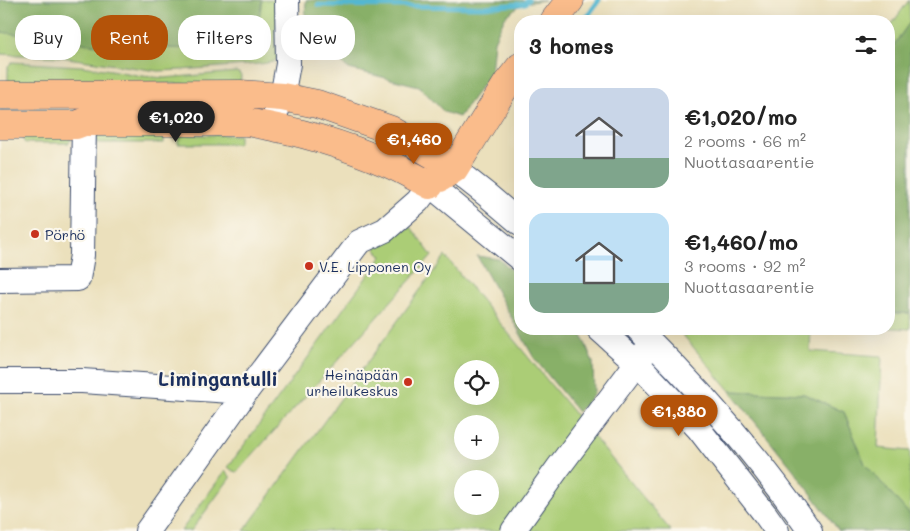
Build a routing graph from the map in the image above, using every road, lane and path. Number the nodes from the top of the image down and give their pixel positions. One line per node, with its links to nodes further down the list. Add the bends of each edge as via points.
1 (287, 0): 6 (street, via 288,64)
2 (570, 0): 3 (main road)
3 (559, 15)
4 (514, 74): 10 (main road)
5 (0, 95): 6 (main road, via 221,94)
6 (282, 97): 9 (street); 10 (main road, via 317,104 391,130)
7 (84, 122): 8 (main road); 9 (main road, via 240,122); 14 (street, via 82,255 78,279)
8 (0, 125)
9 (271, 126): 11 (main road, via 344,146 390,164)
10 (447, 164): 11 (main road); 12 (street)
11 (430, 185): 13 (street); 19 (street, via 418,201 385,230 359,242)
12 (514, 218)
13 (514, 254)
14 (0, 280)
15 (606, 335): 17 (street)
16 (645, 335): 17 (street); 23 (street, via 701,393 785,495)
17 (637, 363): 21 (street); 22 (street, via 698,428)
18 (0, 381): 19 (street, via 82,381)
19 (246, 392): 20 (street)
20 (147, 531)
21 (513, 531)
22 (777, 531)
23 (810, 531)

